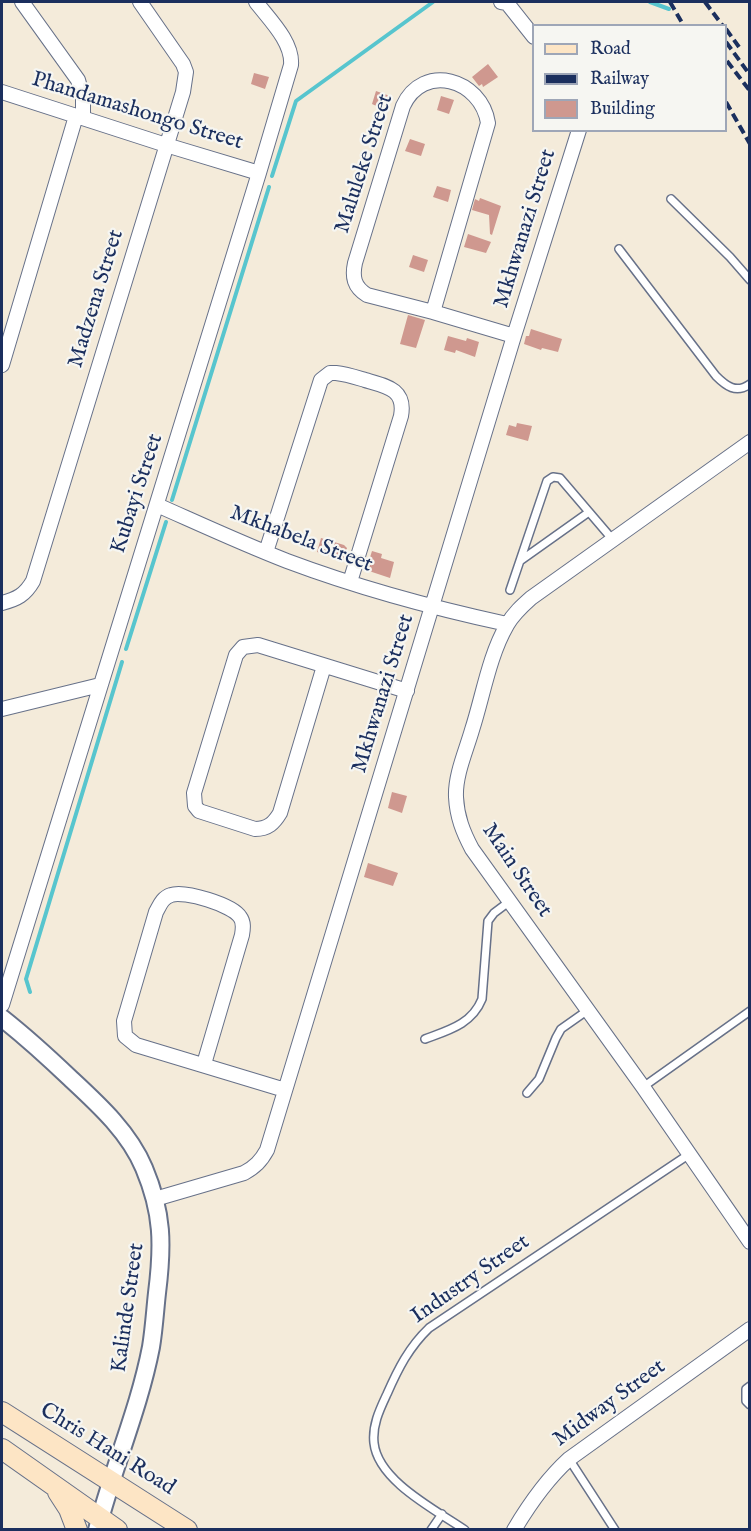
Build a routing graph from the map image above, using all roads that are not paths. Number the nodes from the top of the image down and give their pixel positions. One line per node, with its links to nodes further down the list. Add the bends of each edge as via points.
1 (22, 2): 7 (street, via 78,80 83,98)
2 (140, 2): 9 (street, Madzena Street, via 186,72)
3 (256, 2): 10 (street, Kubayi Street, via 291,58)
4 (501, 2): 5 (street, via 507,3)
5 (532, 34)
6 (2, 92): 7 (street, Phandamashongo Street)
7 (80, 117): 9 (street, Phandamashongo Street); 16 (street)
8 (578, 132): 15 (street, Mkhwanazi Street)
9 (166, 145): 10 (street, Phandamashongo Street); 26 (street, Madzena Street, via 33,581 20,597)
10 (259, 172): 19 (street, Kubayi Street)
11 (671, 199): 13 (lane)
12 (619, 249): 17 (lane, via 725,386 735,390)
13 (750, 280)
14 (433, 312): 14 (street, Maluleke Street, via 359,291 353,270 408,95 422,84 446,81 468,88 482,105 489,123); 15 (street, Maluleke Street)
15 (514, 336): 27 (street, Mkhwanazi Street)
16 (2, 365)
17 (750, 384)
18 (750, 442): 21 (street, Main Street)
19 (157, 505): 22 (street, Mkhabela Street); 30 (street, Kubayi Street)
20 (589, 512): 21 (lane); 23 (lane); 23 (lane, via 560,478 547,481)
21 (613, 540): 28 (street, Main Street, via 531,598)
22 (266, 552): 24 (street, Mkhabela Street); 24 (street, via 321,380 336,373 387,386 400,399 401,417)
23 (520, 561): 25 (lane)
24 (350, 582): 27 (street, Mkhabela Street)
25 (510, 590)
26 (2, 603)
27 (433, 608): 28 (street, Mkhabela Street); 31 (street, Mkhwanazi Street)
28 (507, 624): 33 (street, Main Street, via 493,659 456,795 462,831)
29 (324, 666): 29 (street, via 258,645 239,650 194,793 199,811 255,829 275,821); 31 (street)
30 (100, 685): 32 (street); 34 (street, Kubayi Street)
31 (407, 691): 41 (street, Mkhwanazi Street)
32 (2, 709)
33 (510, 901): 35 (street, Main Street); 38 (lane, via 488,921 478,1008 466,1022)
34 (2, 1005)
35 (588, 1010): 40 (street, Main Street); 42 (lane, via 561,1029 539,1079)
36 (750, 1011): 40 (lane)
37 (2, 1018): 44 (street, Kalinde Street, via 109,1116 133,1147)
38 (425, 1040)
39 (204, 1064): 39 (street, via 136,1045 123,1028 156,912 172,894 188,894 229,907 242,921 242,935); 41 (street)
40 (643, 1088): 43 (street, Main Street)
41 (285, 1090): 44 (street, Mkhwanazi Street, via 267,1150 254,1167 234,1177)
42 (526, 1093)
43 (688, 1155): 45 (street, Main Street); 54 (lane, Industry Street, via 429,1328 408,1351 379,1411 374,1443 378,1460 389,1475)
44 (155, 1199): 53 (street, Kalinde Street, via 162,1250 151,1347)
45 (750, 1242)
46 (750, 1329): 51 (street, Midway Street)
47 (750, 1386): 48 (lane, via 745,1396)
48 (750, 1405)
49 (2, 1412): 53 (main road, Chris Hani Road)
50 (2, 1449): 52 (main road)
51 (569, 1459): 61 (street, Midway Street, via 539,1490); 62 (lane)
52 (46, 1479): 55 (main road); 56 (main road, via 66,1503)
53 (112, 1482): 55 (street, Kalinde Street); 58 (main road, Chris Hani Road)
54 (442, 1514): 59 (lane); 60 (lane, Industry Street)
55 (99, 1523): 57 (main road)
56 (77, 1530)
57 (117, 1530)
58 (187, 1530)
59 (431, 1530)
60 (465, 1530)
61 (514, 1530)
62 (615, 1530)

